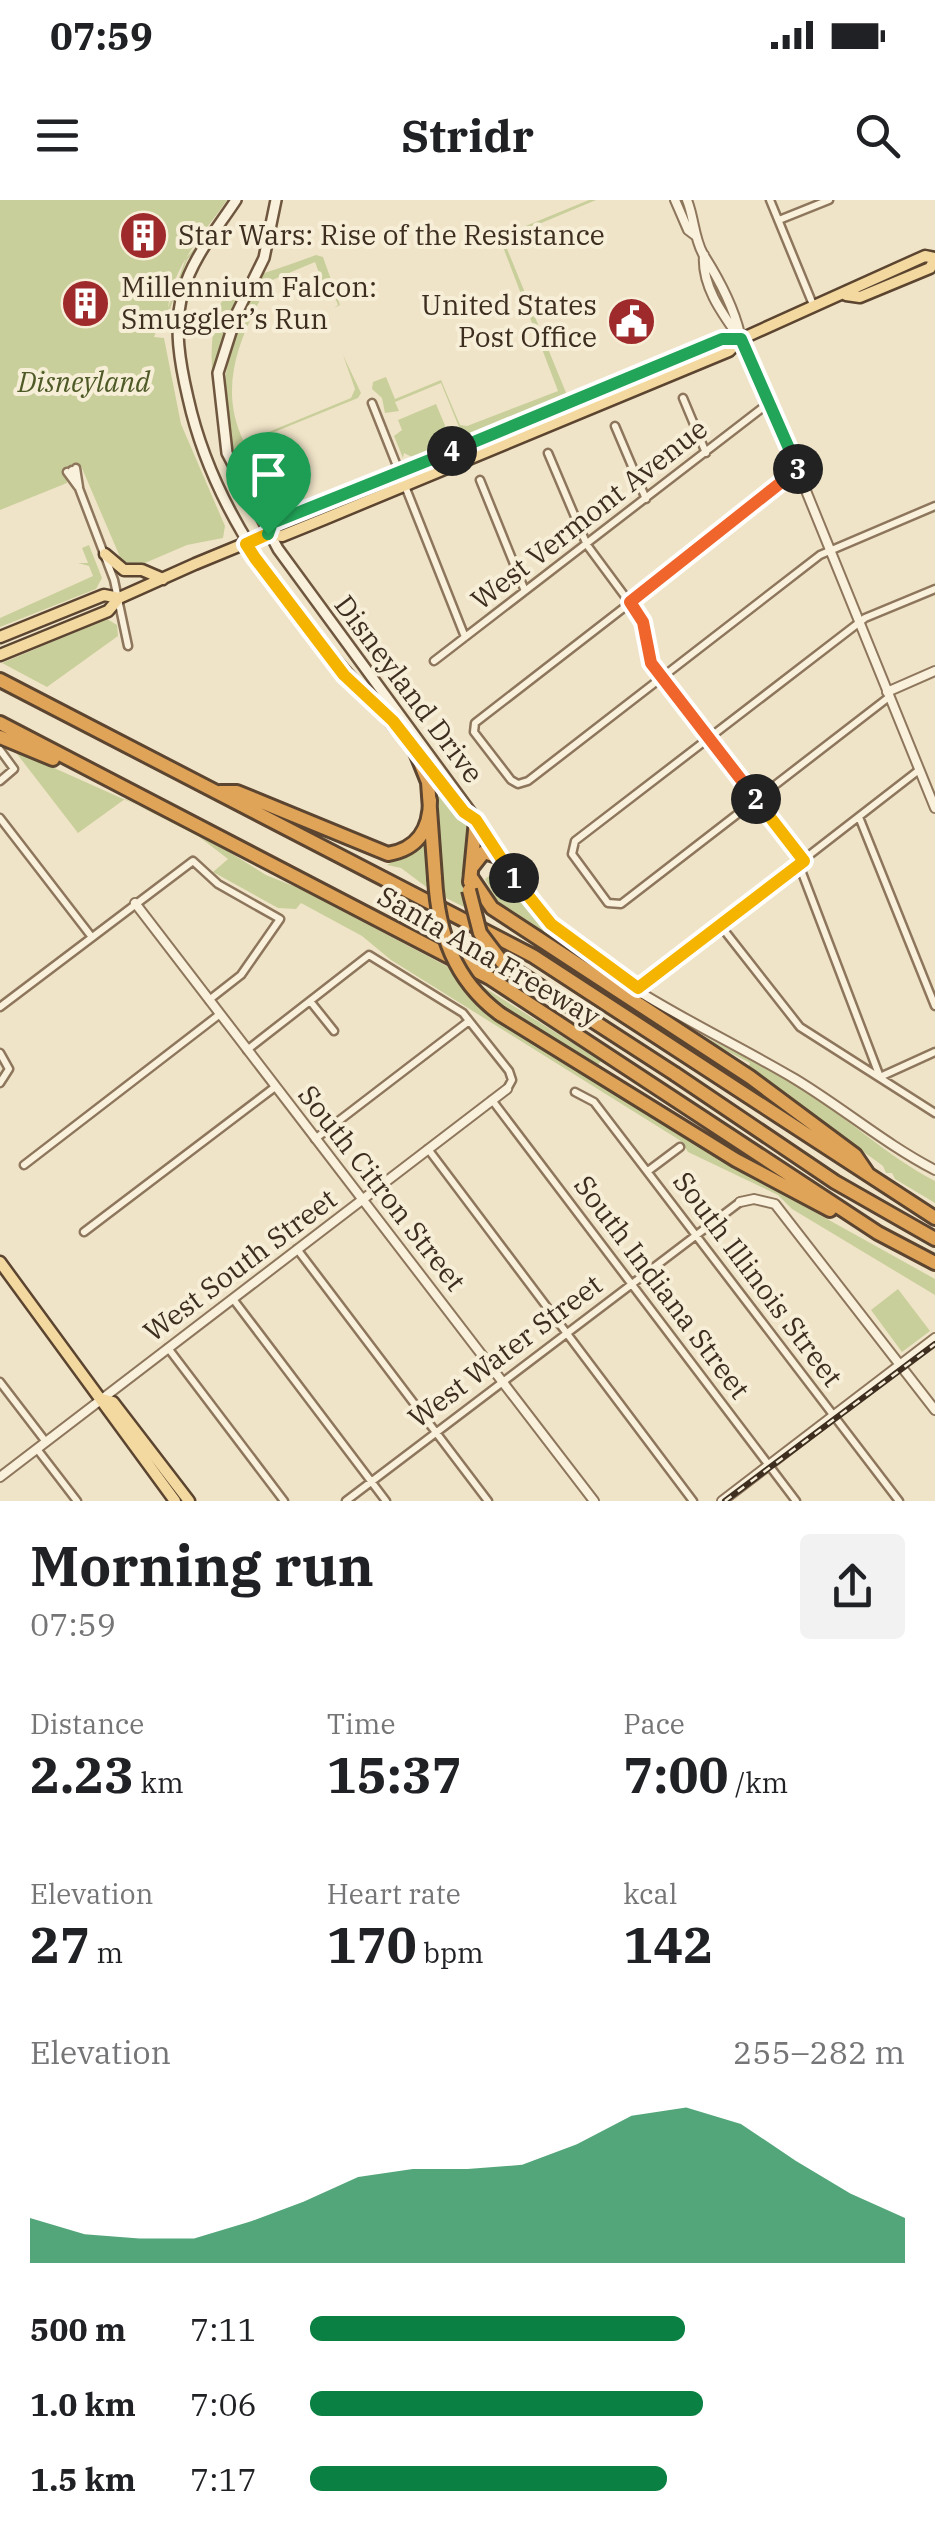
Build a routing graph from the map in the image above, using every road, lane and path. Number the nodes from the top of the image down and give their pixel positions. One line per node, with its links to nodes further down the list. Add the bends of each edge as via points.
1 (236, 200): 26 (main road, Disneyland Drive, via 187,278 178,334 197,434)
2 (276, 200): 25 (main road, Disneyland Drive, via 269,242 225,346 218,402 227,453)
3 (676, 200): 8 (street)
4 (687, 200): 8 (street)
5 (770, 200): 7 (street)
6 (829, 200): 7 (street)
7 (779, 220): 10 (street)
8 (696, 236): 11 (street)
9 (935, 259): 10 (main road, via 925,256)
10 (815, 308): 11 (main road)
11 (741, 339): 13 (street); 19 (main road, via 722,339); 22 (main road, via 729,351)
12 (682, 398): 17 (street)
13 (770, 402): 17 (street, West Vermont Avenue); 20 (street)
14 (372, 403): 19 (street)
15 (615, 426): 23 (street)
16 (548, 453): 27 (street)
17 (706, 453): 23 (street, West Vermont Avenue)
18 (72, 470): 29 (street)
19 (401, 472): 22 (street); 25 (main road, via 272,523)
20 (799, 472): 28 (street); 34 (street)
21 (480, 480): 32 (street)
22 (406, 485): 25 (main road, via 282,536); 37 (street)
23 (646, 499): 27 (street, West Vermont Avenue)
24 (935, 506): 28 (street)
25 (268, 534): 26 (main road); 59 (main road, Disneyland Drive)
26 (246, 544): 30 (main road); 48 (main road, Disneyland Drive, via 344,675)
27 (586, 545): 32 (street, West Vermont Avenue); 34 (street)
28 (830, 551): 35 (street); 42 (street)
29 (104, 554): 30 (main road, via 124,570); 33 (street)
30 (163, 579): 33 (main road)
31 (935, 588): 35 (street)
32 (526, 591): 37 (street, West Vermont Avenue)
33 (119, 598): 36 (main road, via 104,595); 38 (street); 39 (main road, via 108,611)
34 (630, 602): 42 (street); 42 (street, via 473,725 518,784)
35 (859, 623): 44 (street); 47 (street)
36 (0, 637)
37 (466, 637): 40 (street, West Vermont Avenue)
38 (128, 646)
39 (0, 655)
40 (434, 662)
41 (935, 671): 44 (street)
42 (661, 677): 47 (street)
43 (0, 680): 53 (highway, Santa Ana Freeway)
44 (888, 694): 50 (street); 54 (street)
45 (0, 723): 52 (highway, Santa Ana Freeway)
46 (0, 737): 52 (highway)
47 (709, 738): 54 (street); 54 (street, via 571,849 614,905)
48 (413, 744): 55 (highway); 59 (main road, Disneyland Drive)
49 (0, 750): 51 (street, via 14,768)
50 (919, 770): 56 (street); 57 (street)
51 (0, 781)
52 (134, 792): 95 (highway, Santa Ana Freeway, via 532,1003)
53 (217, 792): 55 (highway, via 237,792 388,854 420,838); 90 (highway, Santa Ana Freeway, via 550,966)
54 (756, 799): 61 (street)
55 (430, 800): 95 (highway, bridge, via 439,921 474,990 500,1014 790,1192)
56 (935, 808)
57 (859, 817): 61 (street); 70 (street)
58 (0, 818): 65 (street)
59 (476, 820): 60 (street, Disneyland Drive); 62 (highway)
60 (500, 857): 62 (highway, via 484,852); 66 (street, Disneyland Drive, via 551,924)
61 (801, 863): 64 (street); 77 (street)
62 (470, 878): 90 (highway, via 492,908 750,1077 855,1154); 97 (highway, bridge, via 480,933 502,962 835,1182)
63 (134, 903): 65 (street); 67 (street, South Citron Street); 67 (street, via 193,861 214,881 285,920 241,975)
64 (720, 925): 66 (street); 77 (street, via 795,1022)
65 (91, 936): 69 (street)
66 (638, 988): 88 (street, Disneyland Drive)
67 (209, 1000): 71 (street, South Citron Street)
68 (310, 1001): 72 (street, via 369,955); 73 (street); 74 (street)
69 (0, 1006)
70 (935, 1006)
71 (220, 1014): 74 (street, South Citron Street); 87 (street)
72 (469, 1021): 80 (street, via 509,1071); 84 (street)
73 (334, 1030)
74 (247, 1050): 79 (street, South Citron Street)
75 (935, 1052): 77 (street)
76 (0, 1054): 78 (street, via 9,1072)
77 (880, 1077): 83 (street)
78 (0, 1083)
79 (275, 1086): 84 (street, South Citron Street); 94 (street)
80 (506, 1089): 82 (street, West South Street)
81 (574, 1092): 89 (street, South Illinois Street, via 594,1102)
82 (492, 1100): 86 (street, West South Street); 101 (street, South Indiana Street)
83 (935, 1114)
84 (316, 1139): 91 (street, South Citron Street)
85 (680, 1148): 89 (street)
86 (428, 1149): 91 (street, West South Street); 103 (street)
87 (24, 1165)
88 (935, 1170)
89 (648, 1172): 96 (street, South Illinois Street)
90 (872, 1180): 93 (highway, Santa Ana Freeway)
91 (362, 1200): 98 (street, West South Street); 107 (street, South Citron Street)
92 (740, 1202): 96 (street, West Water Street); 106 (street, via 775,1204)
93 (935, 1218)
94 (84, 1232)
95 (878, 1233): 100 (highway, Santa Ana Freeway)
96 (694, 1234): 101 (street, West Water Street); 111 (street, South Illinois Street)
97 (935, 1239)
98 (297, 1250): 102 (street, West South Street); 112 (street)
99 (0, 1262): 109 (main road)
100 (935, 1263)
101 (630, 1283): 103 (street, West Water Street); 115 (street, South Indiana Street)
102 (233, 1299): 105 (street, West South Street); 117 (street)
103 (567, 1332): 107 (street, West Water Street); 126 (street)
104 (935, 1338): 106 (street)
105 (168, 1348): 109 (street, West South Street); 121 (street)
106 (900, 1364): 110 (street); 111 (street)
107 (503, 1381): 112 (street, West Water Street); 125 (street, South Citron Street)
108 (0, 1382): 113 (street)
109 (102, 1398): 113 (street, West South Street); 119 (main road); 120 (main road, via 114,1402)
110 (935, 1410)
111 (834, 1415): 115 (street); 129 (street, South Illinois Street)
112 (435, 1433): 117 (street, West Water Street); 124 (street)
113 (46, 1442): 114 (street, West South Street)
114 (37, 1448): 116 (street, West South Street); 118 (street)
115 (769, 1465): 127 (street); 128 (street, South Indiana Street)
116 (0, 1477)
117 (371, 1482): 122 (street, West Water Street); 123 (street)
118 (77, 1501)
119 (176, 1501)
120 (189, 1501)
121 (284, 1501)
122 (346, 1501)
123 (386, 1501)
124 (488, 1501)
125 (594, 1501)
126 (693, 1501)
127 (722, 1501)
128 (796, 1501)
129 (898, 1501)

